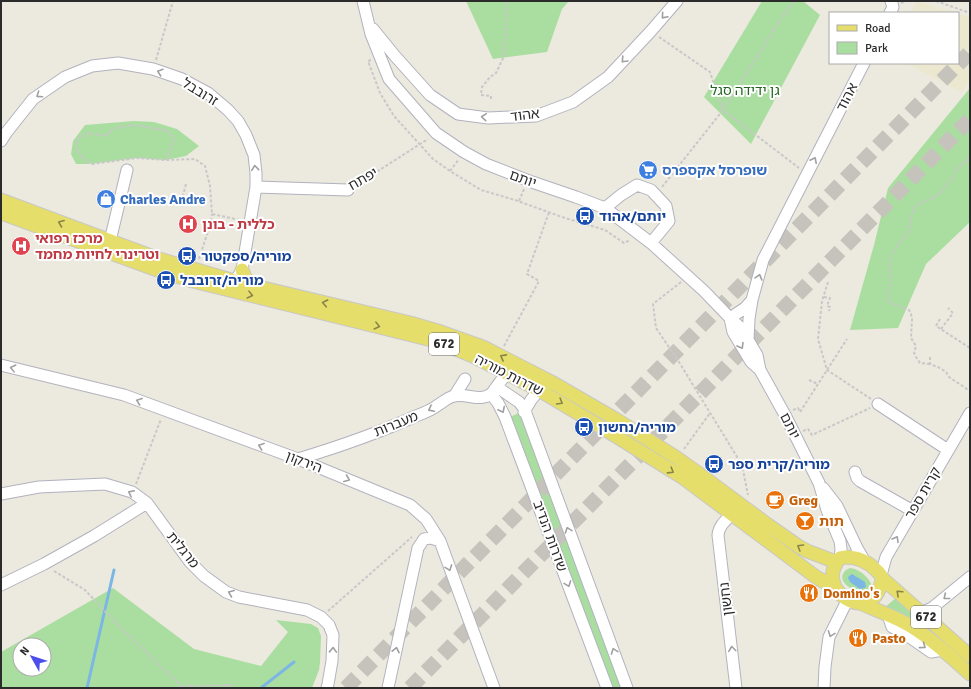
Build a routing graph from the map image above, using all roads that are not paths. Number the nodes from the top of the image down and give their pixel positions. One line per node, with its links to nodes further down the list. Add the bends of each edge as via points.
1 (363, 1): 5 (street, יותם)
2 (677, 1): 5 (street, אהוד, one-way to 5, via 608,77 573,102 536,116 488,118 458,114 430,95)
3 (891, 1): 4 (street, via 893,7)
4 (890, 12)
5 (369, 24): 12 (street, יותם, via 389,79 436,133 486,164)
6 (863, 64): 20 (street, אהוד, one-way to 6, via 763,260)
7 (1, 141): 9 (street, זרובבל, one-way to 7, via 254,155 238,121 208,93 182,79 153,69 118,63 92,66 65,77 33,99)
8 (127, 170): 14 (street)
9 (256, 187): 10 (street, יפתח); 16 (street, זרובבל)
10 (348, 190)
11 (1, 200): 14 (main road, שדרות מוריה / 672, one-way to 11)
12 (605, 208): 15 (street, יותם); 15 (street, via 637,184 651,190 666,206 669,221)
13 (1, 213): 19 (main road, שדרות מוריה / 672, via 160,271)
14 (110, 241): 17 (main road, שדרות מוריה / 672, via 159,259)
15 (651, 243): 21 (street, יותם)
16 (242, 270): 17 (street, זרובבל); 18 (main road)
17 (235, 281): 18 (main road, שדרות מוריה / 672); 19 (street, via 229,285)
18 (250, 285): 24 (main road, שדרות מוריה / 672, one-way to 18, via 483,347 441,332)
19 (216, 287): 26 (main road, שדרות מוריה / 672, one-way to 26, via 436,341)
20 (752, 300): 21 (street); 22 (street, אהוד)
21 (730, 318): 22 (street, יותם, via 742,328); 25 (street, יותם, one-way to 25, via 733,332 751,362)
22 (748, 340): 25 (street, יותם, via 757,356)
23 (1, 365): 35 (street, הירקון, one-way to 23, via 124,395)
24 (528, 370): 26 (street, via 515,369); 43 (main road, שדרות מוריה / 672, one-way to 24, via 798,546 677,458 617,420)
25 (760, 370): 37 (street, יותם)
26 (507, 374): 28 (street); 29 (main road, שדרות מוריה / 672)
27 (465, 379): 30 (street)
28 (494, 390): 30 (street, via 484,398); 32 (street, שדרות הנדיב, via 519,402); 57 (street, שדרות הנדיב, one-way to 57, via 494,398 505,417)
29 (539, 390): 32 (street); 41 (main road, שדרות מוריה / 672, one-way to 41, via 682,477)
30 (455, 395): 35 (street, מעברות, one-way to 35, via 417,416 358,440)
31 (878, 404): 34 (street)
32 (524, 412): 58 (street, שדרות הנדיב, one-way to 32)
33 (970, 413): 34 (street, קרית ספר)
34 (948, 450): 40 (street, קרית ספר)
35 (298, 459): 42 (street, הירקון, one-way to 42, via 410,505 426,519)
36 (855, 472): 40 (street, via 860,481)
37 (819, 483): 43 (street, יותם, via 840,541); 44 (street, יותם, via 837,506)
38 (1, 494): 39 (street, מרגלית, one-way to 38, via 132,492 105,484 38,487)
39 (147, 503): 47 (street, via 94,536); 54 (street, מרגלית, one-way to 39, via 332,662 333,635 329,625 308,610 226,592 190,562)
40 (913, 511): 45 (street, קרית ספר, one-way to 40, via 886,557)
41 (731, 515): 48 (main road, שדרות מוריה / 672); 59 (street, נחשון, one-way to 41, via 718,534 722,524)
42 (440, 541): 55 (street, one-way to 42, via 418,548 424,539); 56 (street, הירקון, one-way to 56)
43 (838, 560): 44 (main road, 672, via 852,557); 48 (main road, via 832,572)
44 (865, 562): 45 (main road, 672)
45 (882, 576): 50 (main road, via 880,588 875,595); 51 (main road, 672, one-way to 45)
46 (970, 577): 51 (street, one-way to 51, via 932,608)
47 (1, 585)
48 (835, 588): 49 (main road, 672)
49 (846, 599): 50 (main road, 672); 60 (street, one-way to 60, via 829,637)
50 (860, 603): 53 (main road, 672, one-way to 53, via 910,626)
51 (919, 611): 52 (main road, 672)
52 (970, 656)
53 (970, 674)
54 (326, 688)
55 (388, 688)
56 (494, 688)
57 (606, 688)
58 (627, 688)
59 (736, 688)
60 (824, 688)

